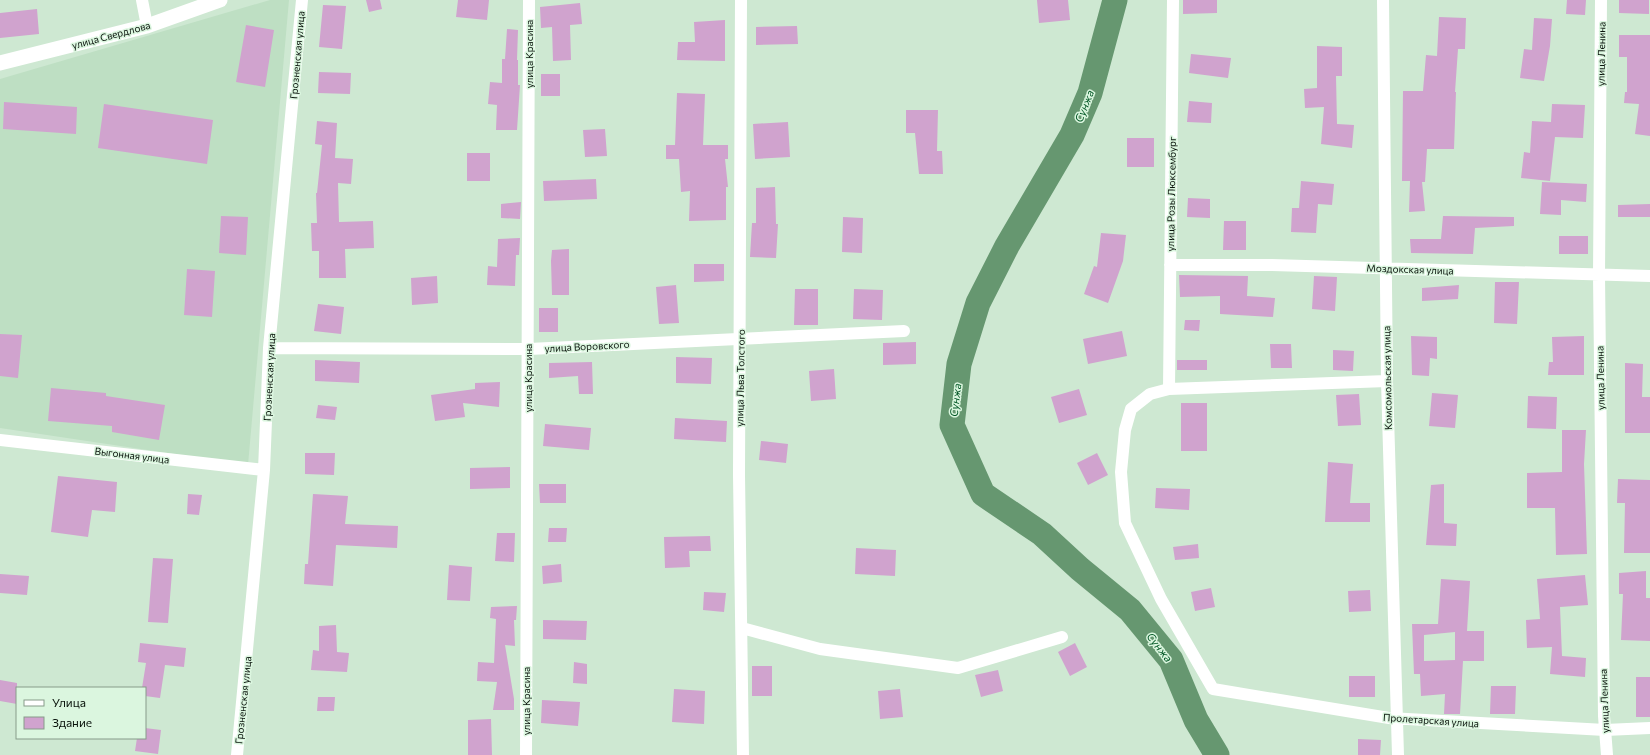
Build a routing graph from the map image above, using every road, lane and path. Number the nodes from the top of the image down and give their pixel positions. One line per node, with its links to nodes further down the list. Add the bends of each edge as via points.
1 (142, 0): 9 (street)
2 (220, 0): 9 (street, улица Свердлова)
3 (302, 0): 17 (street, Грозненская улица)
4 (529, 0): 18 (street, улица Красина)
5 (741, 0): 16 (street, улица Льва Толстого)
6 (1173, 0): 11 (street, улица Розы Люксембург)
7 (1383, 0): 12 (street, Комсомольская улица)
8 (1601, 0): 13 (street, улица Ленина)
9 (147, 26): 10 (street, улица Свердлова)
10 (0, 63)
11 (1170, 265): 12 (street, Моздокская улица); 20 (street, улица Розы Люксембург)
12 (1386, 268): 13 (street, Моздокская улица); 19 (street, Комсомольская улица)
13 (1599, 275): 14 (street, Моздокская улица); 27 (street, улица Ленина)
14 (1650, 276)
15 (904, 331): 16 (street, улица Воровского)
16 (741, 339): 18 (street, улица Воровского); 23 (street, улица Льва Толстого)
17 (269, 348): 18 (street, улица Воровского); 22 (street, Грозненская улица)
18 (529, 349): 29 (street, улица Красина)
19 (1386, 381): 20 (street); 25 (street, Комсомольская улица)
20 (1169, 388): 25 (street, Пролетарская улица, via 1150,394 1131,409 1125,430 1121,472 1125,523 1161,599 1213,689)
21 (0, 440): 22 (street, Выгонная улица)
22 (264, 470): 28 (street, Грозненская улица)
23 (742, 628): 24 (street, via 820,649 958,668); 30 (street, улица Льва Толстого)
24 (1062, 638)
25 (1396, 719): 27 (street, Пролетарская улица); 31 (street, Комсомольская улица)
26 (1650, 728): 27 (street, Пролетарская улица)
27 (1605, 730): 32 (street, улица Ленина)
28 (237, 755)
29 (526, 755)
30 (743, 755)
31 (1398, 755)
32 (1607, 755)

